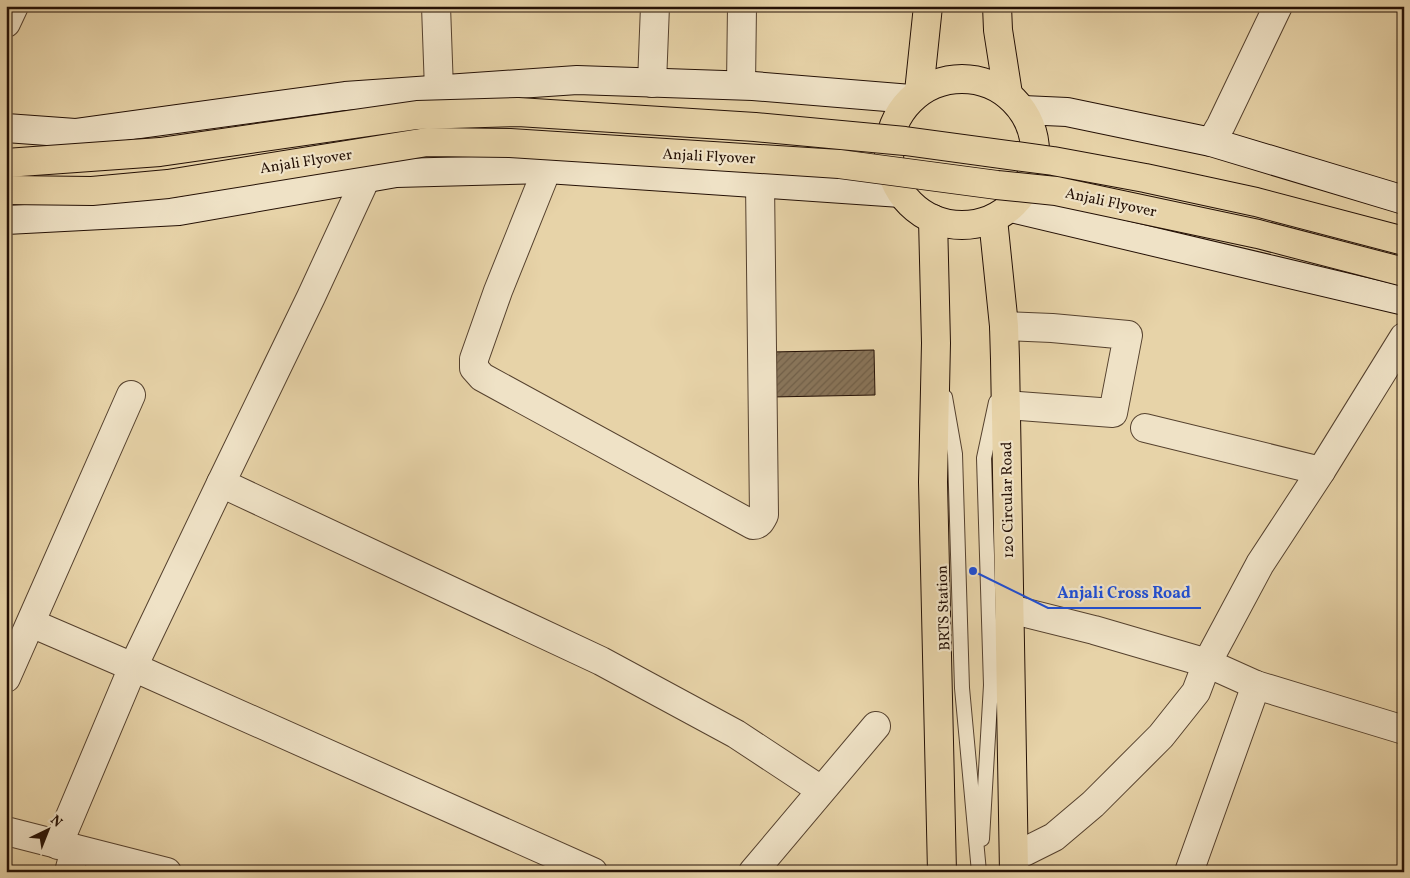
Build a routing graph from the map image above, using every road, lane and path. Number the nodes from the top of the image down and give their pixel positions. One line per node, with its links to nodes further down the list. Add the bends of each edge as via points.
1 (14, 6): 8 (street)
2 (436, 6): 11 (street)
3 (655, 6): 9 (street)
4 (742, 6): 10 (street)
5 (928, 6): 12 (main road)
6 (997, 6): 13 (main road, via 998,30)
7 (1278, 6): 15 (street)
8 (6, 23)
9 (652, 83): 10 (street); 11 (street, via 577,80)
10 (741, 85): 12 (street)
11 (439, 90): 14 (street, via 345,96 75,133)
12 (915, 95): 13 (main road, via 940,81 964,78 987,83); 21 (main road, via 902,110 890,136 890,166)
13 (1015, 102): 15 (street); 23 (main road, via 1032,129 1036,150 1033,172 1025,192)
14 (6, 128)
15 (1211, 142): 22 (street)
16 (6, 163): 26 (main road, Anjali Flyover, bridge, via 160,152 417,115 518,112 905,141 1053,161 1256,202)
17 (547, 169): 18 (street, via 396,173); 19 (street); 19 (street, via 495,300 474,359 474,368 482,377 753,525 757,525 764,515)
18 (366, 178): 25 (street, via 179,212); 37 (street)
19 (760, 183): 21 (street)
20 (6, 190): 27 (main road, Anjali Flyover, bridge, via 92,191 168,184 427,142 510,143 838,164 1056,190 1258,234)
21 (902, 193): 24 (main road, via 915,208)
22 (1404, 200)
23 (1002, 213): 24 (main road, via 973,225 953,225); 28 (street); 29 (main road, 120 Circular Road)
24 (933, 219): 31 (main road)
25 (6, 220)
26 (1404, 240)
27 (1404, 272)
28 (1404, 300)
29 (1004, 326): 32 (main road, 120 Circular Road); 34 (street, via 1128,336 1113,413)
30 (1404, 337): 36 (street)
31 (936, 343): 53 (main road, via 933,482); 54 (lane, BRTS Station, via 955,454 962,688)
32 (1005, 359): 34 (main road, 120 Circular Road); 54 (lane, BRTS Station, via 984,458 991,685)
33 (131, 395): 39 (street)
34 (1005, 405): 38 (main road, 120 Circular Road)
35 (1145, 428): 36 (street)
36 (1321, 471): 40 (street, via 1260,564)
37 (222, 483): 41 (street); 46 (street, via 601,661 736,734)
38 (1010, 609): 40 (street); 49 (main road, 120 Circular Road)
39 (31, 623): 41 (street); 42 (street)
40 (1207, 662): 43 (street); 49 (street, via 1196,692 1162,736 1093,804)
41 (133, 666): 48 (street); 51 (street)
42 (6, 678)
43 (1256, 685): 45 (street); 55 (street)
44 (876, 726): 46 (street)
45 (1404, 730)
46 (821, 790): 52 (street)
47 (6, 831): 48 (street)
48 (67, 855): 50 (street)
49 (1014, 865)
50 (166, 872)
51 (593, 872)
52 (753, 872)
53 (942, 872)
54 (980, 872)
55 (1189, 872)

